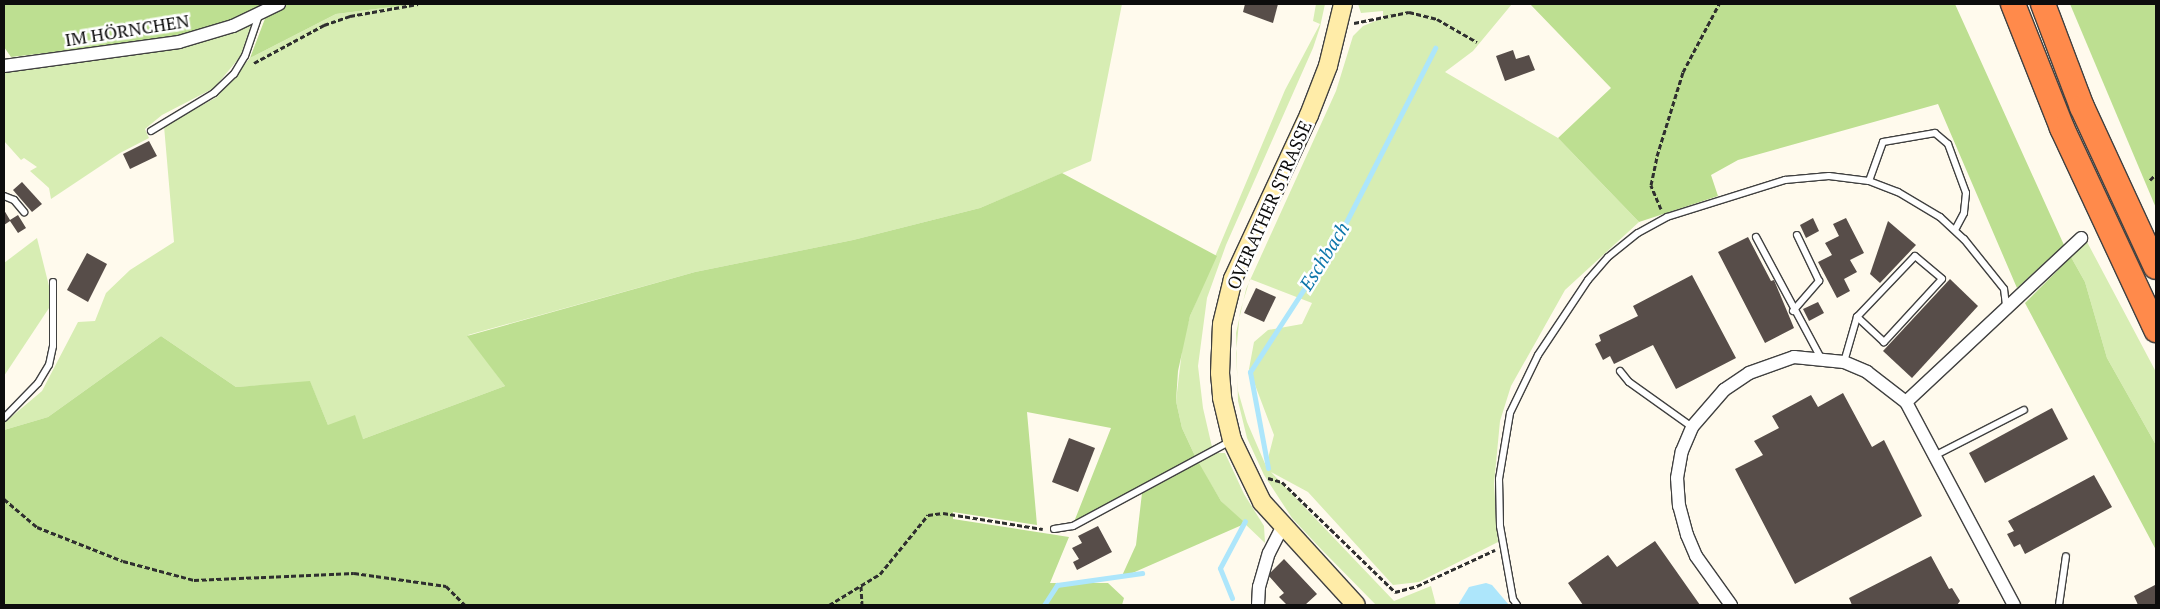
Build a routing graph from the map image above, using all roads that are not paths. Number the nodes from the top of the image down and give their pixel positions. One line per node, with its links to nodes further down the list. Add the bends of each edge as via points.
1 (279, 4): 5 (street, IM HÖRNCHEN)
2 (1343, 4): 28 (main road, OVERATHER STRASSE, via 1328,66 1309,115 1241,258 1226,301 1220,373)
3 (2013, 4): 20 (highway, via 2062,128)
4 (2043, 4): 15 (highway, via 2082,107)
5 (259, 15): 6 (street, IM HÖRNCHEN, via 179,42); 7 (lane, via 245,56 234,74 214,93)
6 (4, 66)
7 (151, 131)
8 (1869, 181): 11 (lane, via 1924,205); 11 (lane, via 1883,142 1935,133 1948,144 1966,193 1964,213); 35 (lane, via 1830,176 1785,180 1667,217 1638,233 1608,257 1538,355 1517,393 1504,433 1499,479 1503,546 1513,599)
9 (4, 196): 10 (lane, via 14,200)
10 (24, 212)
11 (1955, 230): 17 (lane, via 2004,289 2008,298)
12 (1797, 235): 18 (lane, via 1819,282)
13 (1756, 237): 18 (lane)
14 (2081, 238): 17 (street)
15 (2156, 267)
16 (53, 282): 26 (lane, via 53,346 49,365 34,389)
17 (2006, 307): 24 (street)
18 (1794, 311): 21 (lane)
19 (1857, 317): 19 (lane, via 1915,256 1942,280 1884,342); 22 (lane)
20 (2156, 330)
21 (1820, 358): 22 (street); 27 (street, via 1794,357 1749,373 1724,390)
22 (1844, 362): 24 (street, via 1866,372)
23 (1620, 371): 27 (lane, via 1630,382)
24 (1906, 402): 29 (street)
25 (2024, 410): 29 (lane)
26 (4, 418)
27 (1692, 426): 36 (street, via 1682,451 1677,478 1679,506 1696,556)
28 (1232, 440): 30 (main road, OVERATHER STRASSE, via 1262,502); 31 (lane, via 1073,526)
29 (1934, 456): 37 (street)
30 (1282, 528): 33 (street, via 1269,553 1258,587); 34 (main road, OVERATHER STRASSE)
31 (1054, 529)
32 (2066, 556): 38 (lane)
33 (1258, 605)
34 (1356, 605)
35 (1517, 605)
36 (1731, 605)
37 (2014, 605)
38 (2059, 605)

